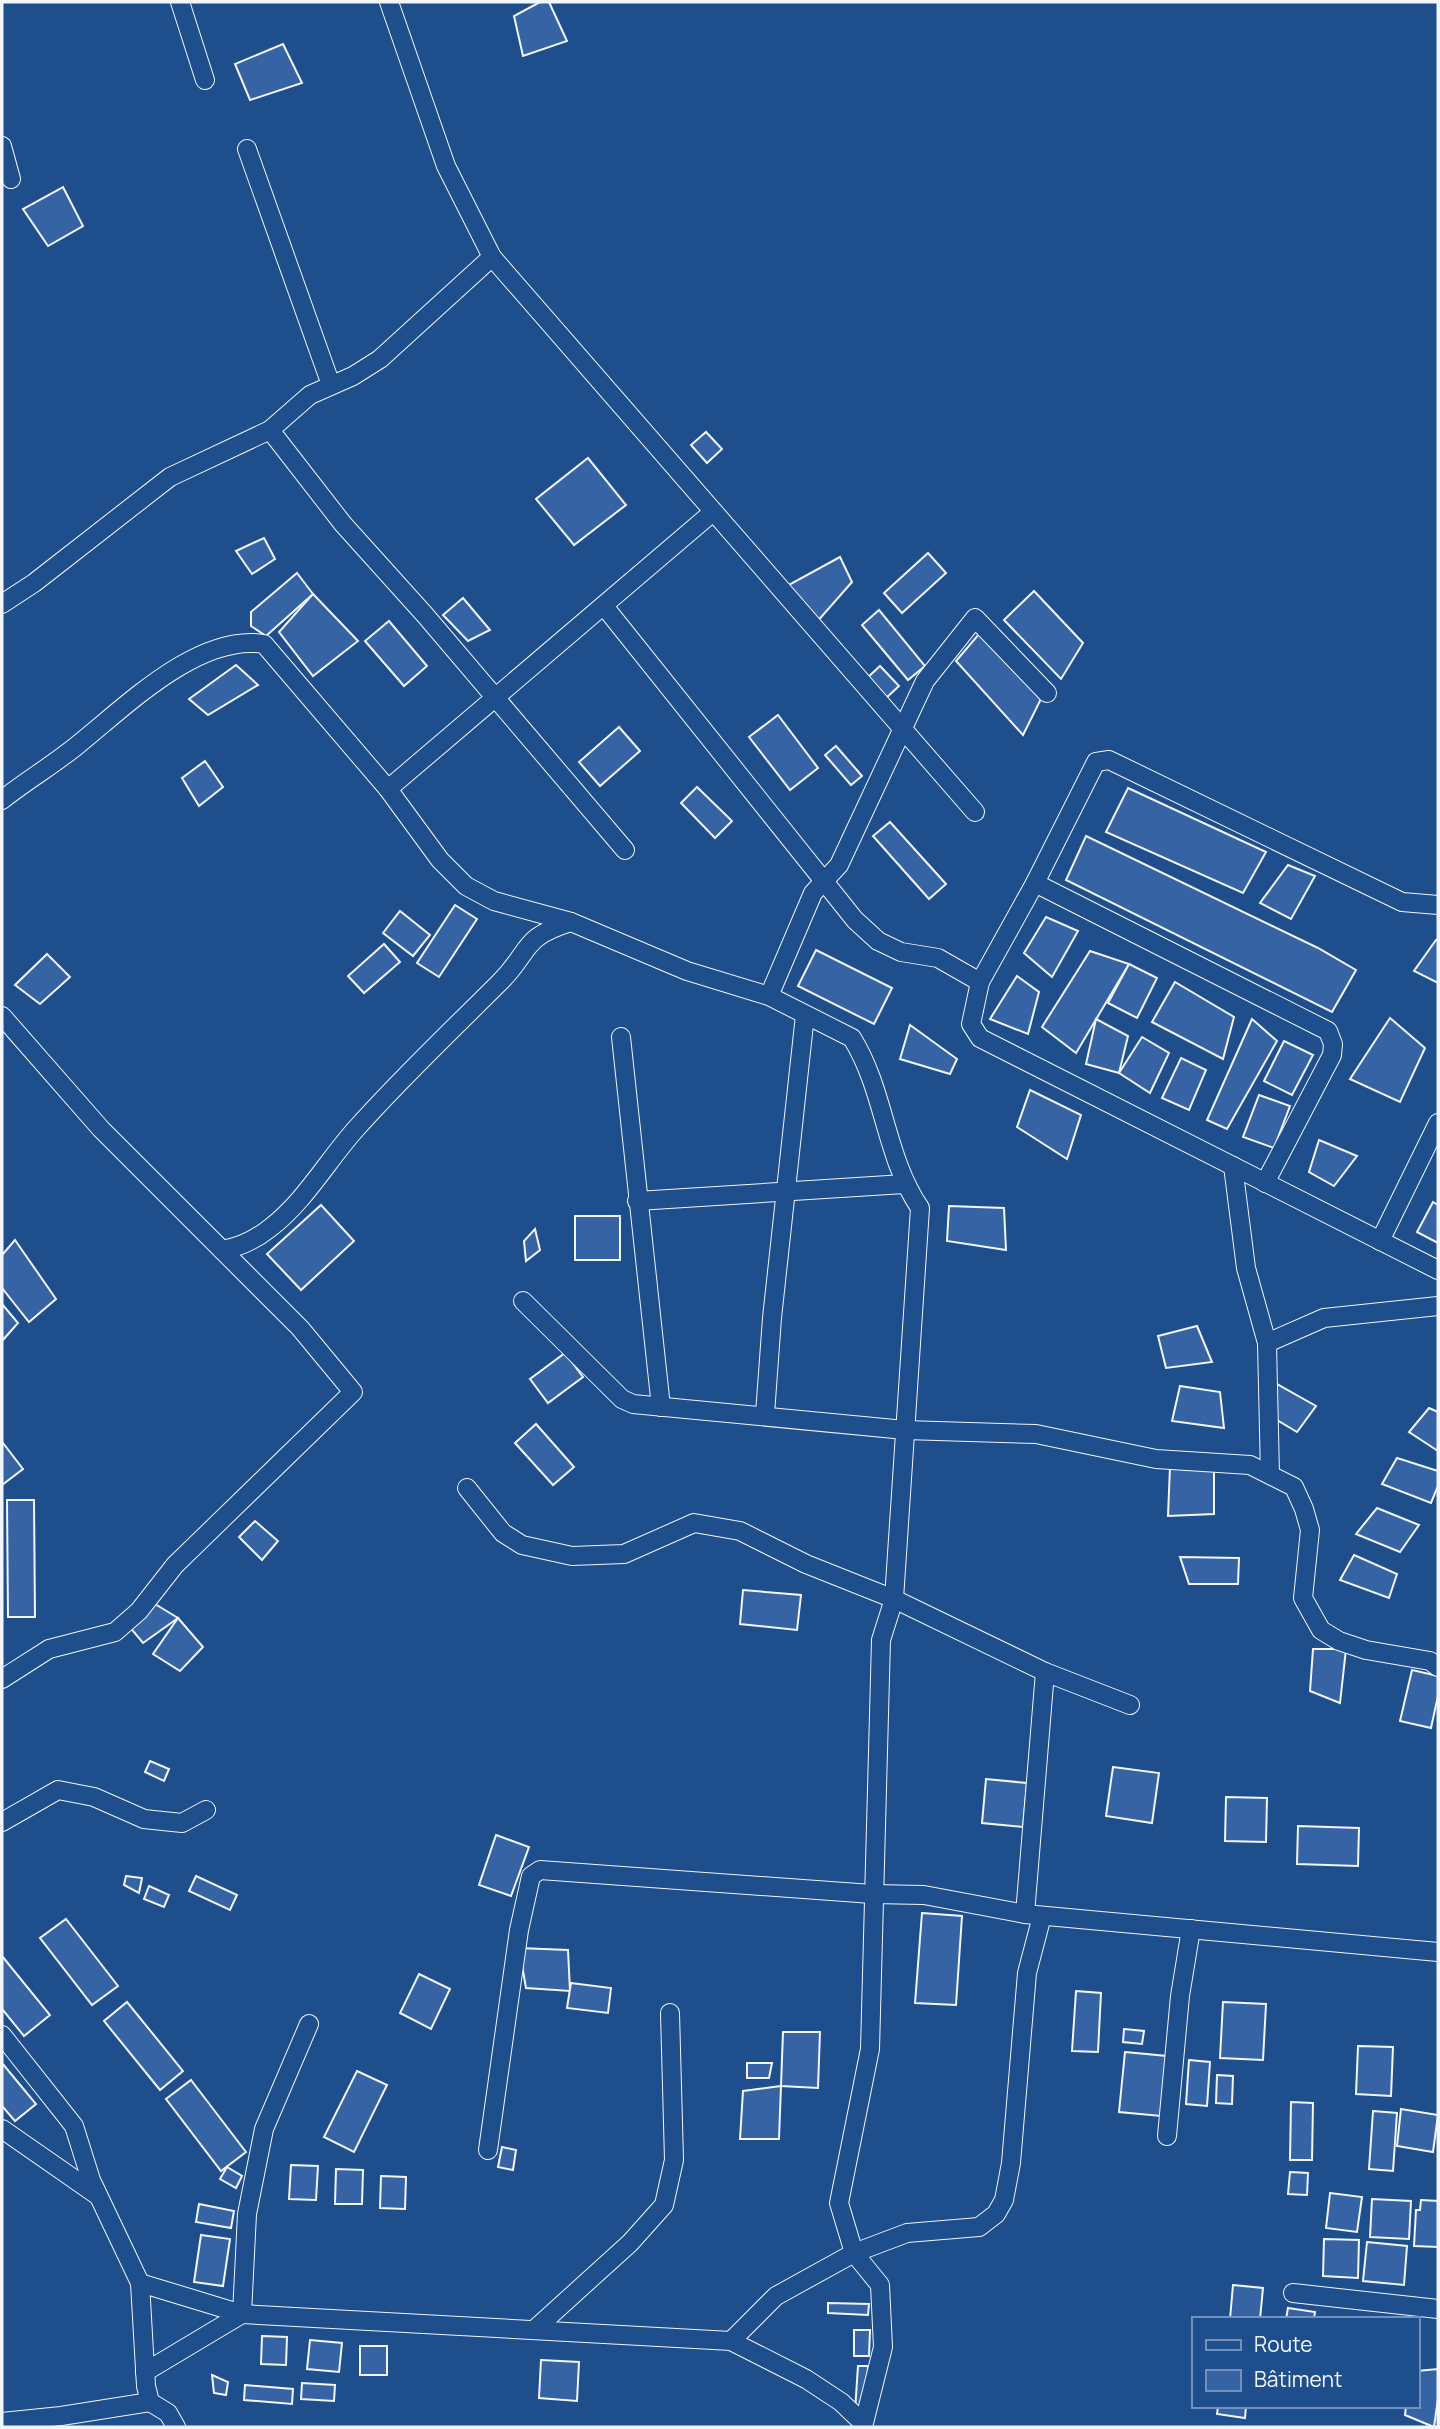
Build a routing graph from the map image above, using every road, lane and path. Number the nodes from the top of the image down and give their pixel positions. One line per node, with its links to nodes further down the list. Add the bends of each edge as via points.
1 (180, 2): 3 (street)
2 (389, 2): 7 (street, via 446,166)
3 (205, 80)
4 (2, 146): 6 (street)
5 (247, 149): 8 (street)
6 (11, 178)
7 (492, 257): 8 (street, via 380,359); 10 (street)
8 (331, 386): 9 (street, via 310,395)
9 (270, 430): 11 (street, via 170,477); 14 (street, via 343,524)
10 (713, 512): 12 (street); 15 (street)
11 (2, 604)
12 (604, 606): 14 (street); 20 (street)
13 (1047, 693): 15 (street, via 975,618 925,681)
14 (495, 699): 16 (street); 19 (street)
15 (902, 728): 18 (street); 20 (street, via 839,865)
16 (388, 789): 17 (street, via 264,644 252,642 192,660 157,678 78,745); 23 (street, via 440,860 466,886 494,901)
17 (2, 800)
18 (975, 812)
19 (625, 850)
20 (825, 880): 24 (street, via 855,920 878,941 901,952 938,958); 25 (street, via 813,893)
21 (1035, 883): 22 (street, via 1096,762 1109,760 1402,902); 24 (street); 31 (street, via 1328,1031 1332,1055)
22 (1438, 905)
23 (571, 922): 25 (street, via 687,971); 36 (street, via 545,930 529,943 504,978 354,1131 272,1227 242,1247)
24 (980, 982): 30 (street, via 971,1024 980,1038)
25 (769, 996): 26 (street)
26 (805, 1015): 32 (street, via 852,1038 858,1048); 33 (street)
27 (2, 1016): 36 (street, via 101,1129)
28 (621, 1037): 34 (street)
29 (1438, 1123): 35 (street)
30 (1233, 1166): 31 (street); 40 (street, via 1246,1268)
31 (1265, 1183): 35 (street)
32 (904, 1184): 33 (street); 43 (street, via 920,1208)
33 (786, 1192): 34 (street); 42 (street)
34 (638, 1201): 41 (street)
35 (1380, 1241): 37 (street)
36 (222, 1250): 49 (street, via 300,1328 354,1391 175,1565 139,1611 115,1632 49,1649)
37 (1438, 1270)
38 (523, 1301): 41 (street, via 622,1399)
39 (1438, 1306): 40 (street, via 1324,1318)
40 (1267, 1343): 44 (street)
41 (661, 1407): 42 (street)
42 (765, 1414): 43 (street)
43 (905, 1430): 44 (street, via 1036,1434 1156,1459 1250,1465); 46 (street)
44 (1270, 1475): 47 (street, via 1294,1487 1304,1508 1310,1530 1303,1598 1321,1630 1366,1650 1430,1661)
45 (467, 1488): 46 (street, via 503,1533 546,1552 587,1558 624,1554 694,1523 716,1525 740,1531 806,1564)
46 (894, 1599): 48 (street); 53 (street, via 881,1640)
47 (1438, 1667)
48 (1045, 1672): 50 (street); 54 (street)
49 (2, 1679)
50 (1130, 1705)
51 (206, 1810): 52 (street, via 182,1823 144,1819 94,1797 58,1790)
52 (2, 1822)
53 (872, 1894): 54 (street, via 924,1895); 62 (street, via 540,1870 531,1876); 64 (street, via 870,2049 839,2203)
54 (1034, 1915): 55 (street); 64 (street, via 1004,2200 996,2214 979,2227 906,2233)
55 (1191, 1929): 56 (street); 61 (street)
56 (1438, 1952)
57 (670, 2013): 69 (street, via 674,2161 664,2206 631,2244)
58 (309, 2024): 68 (street, via 264,2129 247,2214)
59 (2, 2035): 63 (street, via 74,2126)
60 (2, 2129): 63 (street)
61 (1167, 2136)
62 (488, 2150)
63 (99, 2197): 65 (street)
64 (854, 2253): 70 (street, via 776,2296); 74 (street, via 880,2285 883,2347)
65 (140, 2283): 68 (street); 71 (street)
66 (1293, 2293): 67 (street)
67 (1438, 2309)
68 (242, 2314): 69 (street); 71 (street)
69 (534, 2330): 70 (street)
70 (731, 2341): 74 (street, via 806,2379 841,2402)
71 (145, 2372): 72 (street)
72 (150, 2402): 73 (street); 75 (street, via 168,2413)
73 (2, 2422)
74 (863, 2425)
75 (176, 2427)

